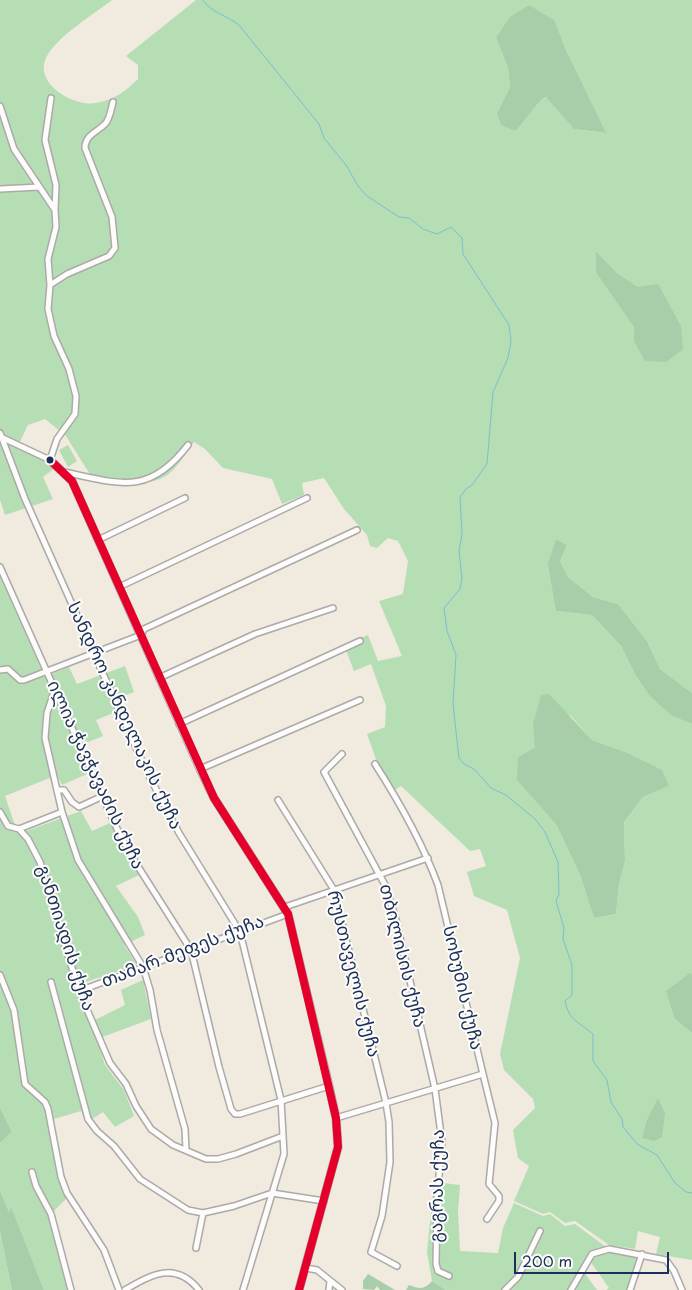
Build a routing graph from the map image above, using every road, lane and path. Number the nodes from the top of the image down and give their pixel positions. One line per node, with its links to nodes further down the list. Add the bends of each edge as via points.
1 (51, 98): 6 (street, via 45,140 56,185)
2 (113, 102): 7 (street, via 106,123 89,137 85,148 112,217 115,248 109,256)
3 (0, 106): 4 (street, via 14,149)
4 (39, 187): 5 (street); 6 (street)
5 (0, 189)
6 (55, 210): 7 (street, via 56,227 48,259)
7 (50, 285): 11 (street, via 48,310 54,336 76,396 74,414 57,439)
8 (0, 433): 9 (street, სანდრო კანდელაკის ქუჩა)
9 (3, 438): 11 (street); 22 (street, სანდრო კანდელაკის ქუჩა, via 25,499)
10 (188, 445): 12 (street, via 170,466 150,479 122,484)
11 (50, 460): 12 (street)
12 (64, 472): 16 (street, via 72,481)
13 (185, 498): 16 (street)
14 (306, 498): 18 (street)
15 (357, 530): 20 (street, via 144,629)
16 (98, 540): 18 (street)
17 (0, 566): 24 (street, ილია ჭავჭავაძის ქუჩა)
18 (119, 587): 20 (street)
19 (333, 608): 25 (street, via 255,634)
20 (141, 635): 22 (street); 25 (street)
21 (360, 641): 28 (street)
22 (93, 654): 24 (street); 42 (street, სანდრო კანდელაკის ქუჩა, via 150,778)
23 (0, 670): 24 (street, via 8,669 20,680)
24 (46, 672): 26 (street, ილია ჭავჭავაძის ქუჩა)
25 (159, 678): 28 (street)
26 (55, 689): 32 (street, via 47,713 45,738); 33 (street, ილია ჭავჭავაძის ქუჩა)
27 (360, 700): 31 (street)
28 (179, 724): 31 (street)
29 (342, 754): 39 (street, თბილისის ქუჩა, via 324,772)
30 (375, 764): 38 (street, სოხუმის ქუჩა, via 402,806)
31 (200, 769): 41 (street, via 214,798)
32 (57, 790): 33 (street, via 64,790 79,808); 36 (street)
33 (103, 796): 43 (street, ილია ჭავჭავაძის ქუჩა, via 136,865)
34 (278, 800): 40 (street, რუსთაველის ქუჩა)
35 (0, 812): 37 (street, განთიადის ქუჩა, via 8,826)
36 (62, 812): 37 (street); 44 (street, via 78,860)
37 (19, 830): 47 (street, განთიადის ქუჩა, via 28,838 40,862)
38 (428, 858): 39 (street, თამარ მეფეს ქუჩა); 48 (street, სოხუმის ქუჩა, via 438,884)
39 (381, 874): 40 (street, თამარ მეფეს ქუჩა); 50 (street, თბილისის ქუჩა, via 395,916)
40 (334, 890): 41 (street, თამარ მეფეს ქუჩა); 52 (street, რუსთაველის ქუჩა)
41 (286, 910): 42 (street, თამარ მეფეს ქუჩა); 49 (street)
42 (240, 932): 43 (street, თამარ მეფეს ქუჩა); 51 (street, სანდრო კანდელაკის ქუჩა)
43 (191, 950): 44 (street, თამარ მეფეს ქუჩა); 51 (street, ილია ჭავჭავაძის ქუჩა, via 218,1067 231,1108 235,1114 240,1114)
44 (143, 968): 47 (street, თამარ მეფეს ქუჩა); 55 (street, via 185,1129)
45 (0, 975): 69 (street, via 14,1010 25,1084 48,1109 66,1193 104,1250)
46 (50, 982): 59 (street, via 88,1119 140,1179 188,1210)
47 (79, 991): 55 (street, განთიადის ქუჩა, via 110,1063 126,1084 151,1129)
48 (483, 1074): 50 (street, სოხუმის ქუჩა); 60 (street, via 495,1123 489,1184 499,1196)
49 (329, 1086): 51 (street, ილია ჭავჭავაძის ქუჩა); 53 (street)
50 (435, 1089): 52 (street, სოხუმის ქუჩა); 66 (street, გაგრას ქუჩა, via 442,1142 436,1264 438,1271)
51 (280, 1100): 54 (street, სანდრო კანდელაკის ქუჩა)
52 (386, 1102): 53 (street, სოხუმის ქუჩა); 64 (street, რუსთაველის ქუჩა, via 388,1176 382,1216 371,1252)
53 (336, 1118): 58 (street, via 338,1147)
54 (283, 1136): 55 (street, განთიადის ქუჩა, via 218,1159 206,1160); 57 (street, სანდრო კანდელაკის ქუჩა, via 284,1154)
55 (186, 1150)
56 (32, 1172): 68 (street, via 51,1214)
57 (272, 1193): 58 (street); 59 (street); 72 (street, სანდრო კანდელაკის ქუჩა)
58 (325, 1202): 65 (street)
59 (203, 1214): 62 (street)
60 (487, 1219)
61 (540, 1231): 76 (street, via 518,1277)
62 (196, 1248)
63 (642, 1254): 77 (street, via 609,1249 592,1254); 78 (street); 79 (street, via 666,1260)
64 (397, 1266)
65 (306, 1268): 67 (street, via 317,1270); 73 (street)
66 (449, 1276)
67 (330, 1282): 74 (street); 75 (street)
68 (71, 1290)
69 (119, 1290)
70 (125, 1290): 71 (street, via 144,1278 166,1271 184,1277)
71 (199, 1290)
72 (243, 1290)
73 (299, 1290)
74 (330, 1290)
75 (342, 1290)
76 (505, 1290)
77 (571, 1290)
78 (630, 1290)
79 (682, 1290)

